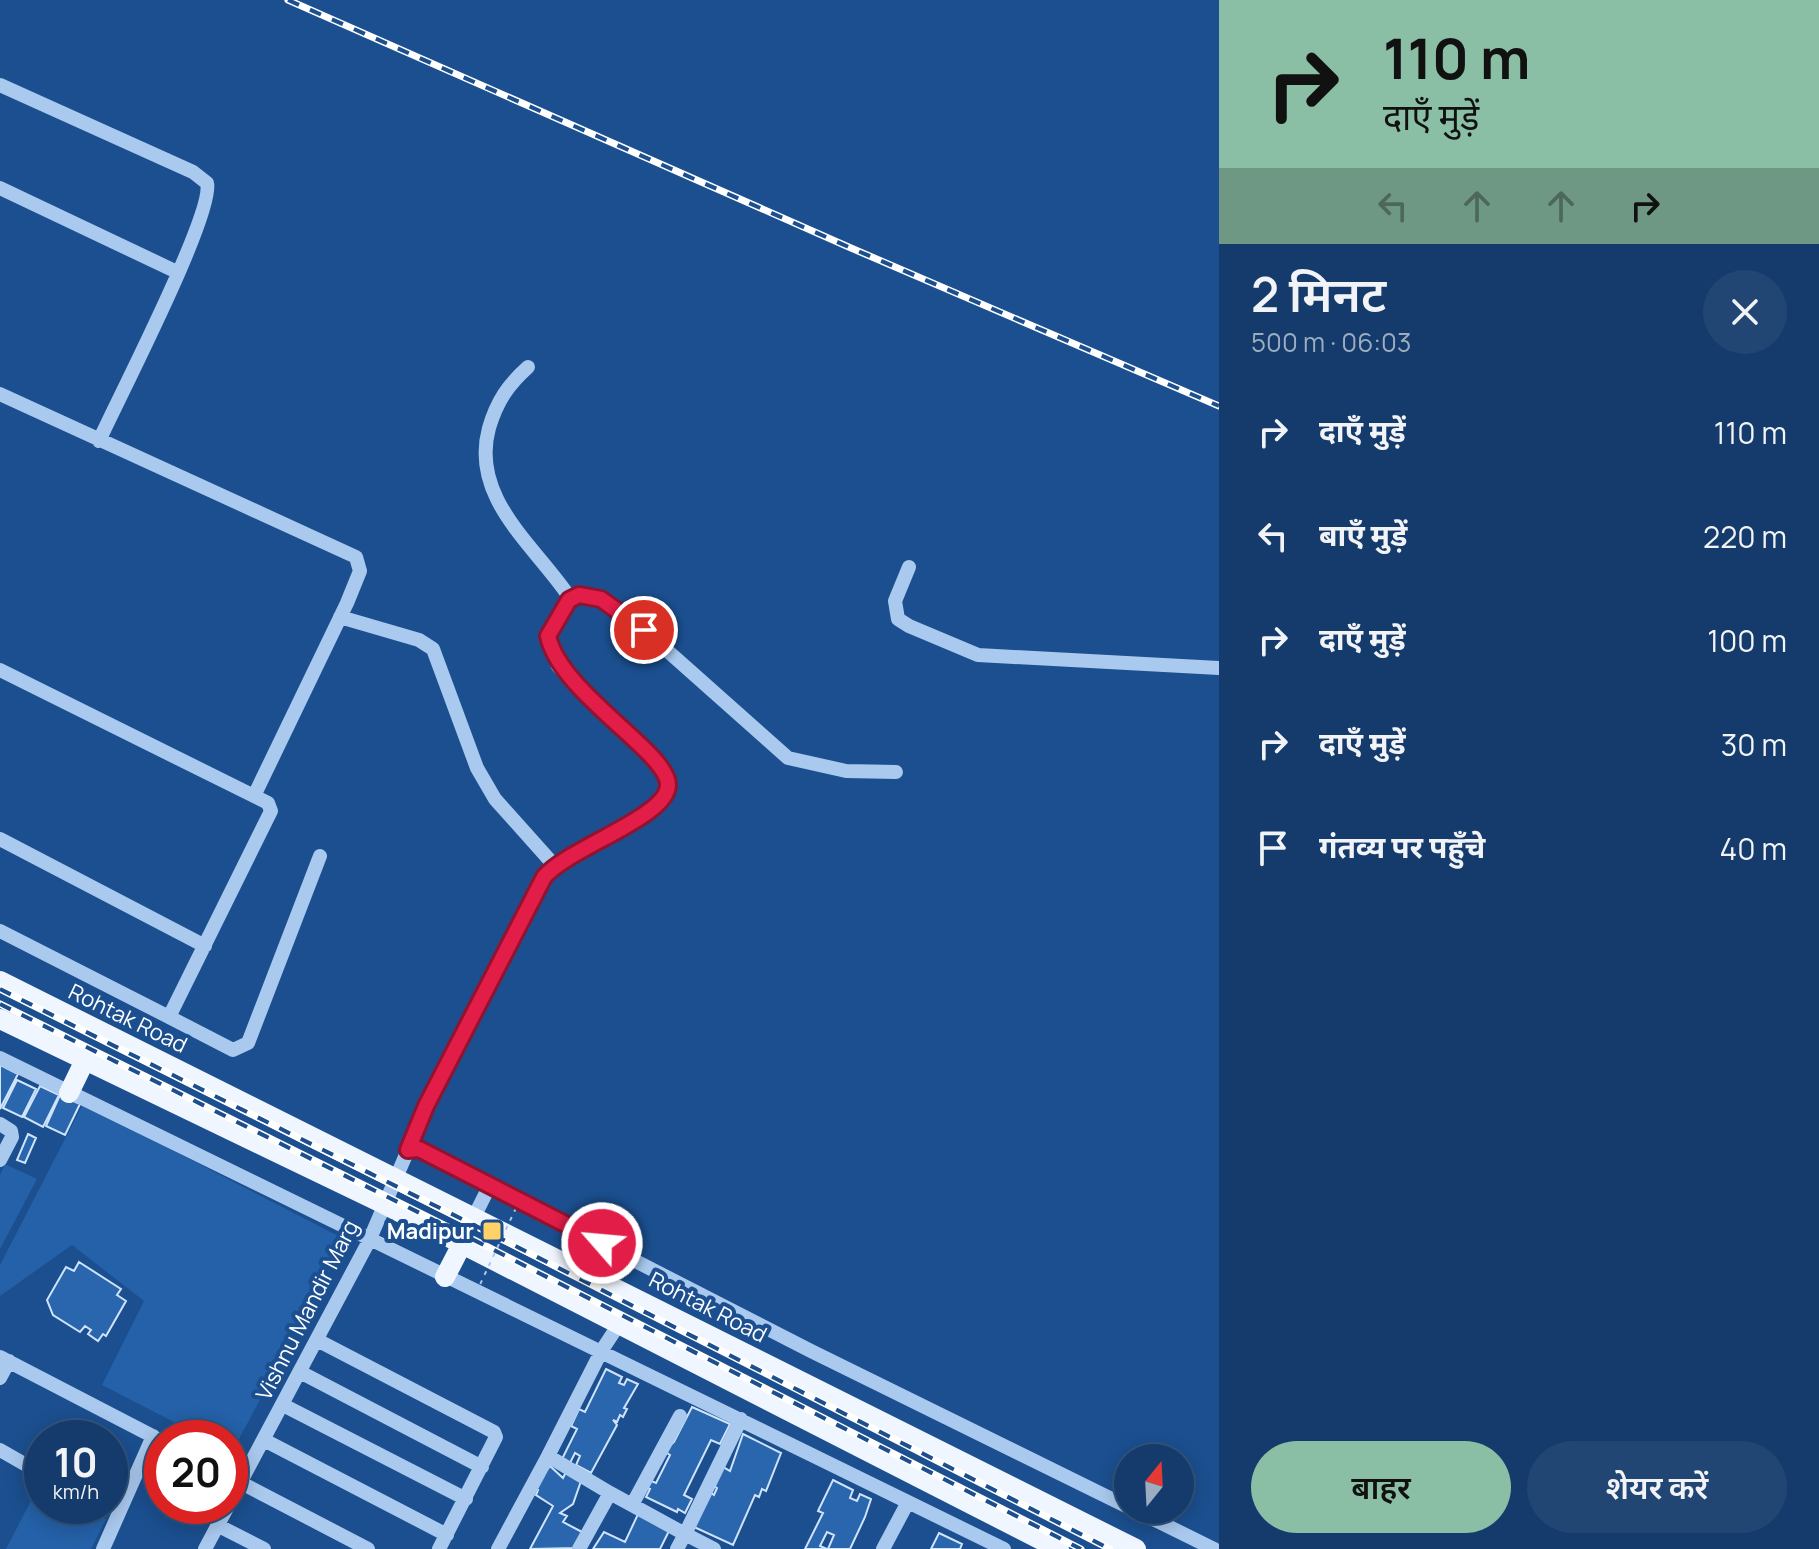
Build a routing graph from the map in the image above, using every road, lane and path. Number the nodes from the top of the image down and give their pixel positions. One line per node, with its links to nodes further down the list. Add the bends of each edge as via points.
1 (0, 85): 3 (street, via 202,177 209,190 207,201)
2 (0, 188): 3 (street)
3 (177, 272): 6 (street)
4 (528, 367): 8 (street, via 504,390 493,413 486,440 486,481)
5 (0, 394): 6 (street)
6 (99, 441): 9 (street, via 356,557 360,571)
7 (909, 567): 10 (street, via 895,601 898,619 978,655)
8 (569, 600): 12 (street, via 589,595 644,630 788,758 846,771); 16 (street, via 548,636 558,666 661,766 669,787 654,811)
9 (340, 617): 13 (street); 16 (street, via 433,649 477,768 495,799)
10 (1219, 668)
11 (0, 670): 13 (street)
12 (896, 772)
13 (254, 796): 18 (street, via 268,803 270,819)
14 (0, 839): 18 (street)
15 (320, 856): 20 (street, via 248,1043 233,1050 220,1046)
16 (554, 865): 26 (street, Vishnu Mandir Marg, via 426,1106)
17 (0, 931): 20 (street)
18 (205, 946): 20 (street)
19 (0, 981): 28 (main road, Rohtak Road)
20 (169, 1017)
21 (0, 1019): 23 (main road)
22 (0, 1058): 24 (street)
23 (85, 1060): 24 (main road); 30 (main road)
24 (69, 1093): 33 (street)
25 (0, 1124): 27 (street, via 12,1137)
26 (408, 1150): 28 (street, Vishnu Mandir Marg); 29 (street, via 419,1149)
27 (0, 1159)
28 (397, 1178): 30 (street, Vishnu Mandir Marg); 32 (main road, Rohtak Road)
29 (490, 1185): 32 (street); 57 (street)
30 (384, 1204): 33 (street, Vishnu Mandir Marg); 34 (main road)
31 (516, 1208): 36 (path, bridge, via 476,1293)
32 (474, 1217): 75 (main road, Rohtak Road)
33 (369, 1241): 35 (street); 38 (street, Vishnu Mandir Marg)
34 (462, 1244): 35 (main road); 37 (main road)
35 (445, 1277): 39 (street)
36 (481, 1288)
37 (619, 1324): 39 (street); 74 (main road)
38 (317, 1340): 41 (street, Vishnu Mandir Marg); 53 (street, via 494,1432)
39 (602, 1350): 45 (street); 49 (street)
40 (4, 1359): 42 (street); 46 (street)
41 (300, 1372): 43 (street, Vishnu Mandir Marg); 53 (street)
42 (0, 1378)
43 (283, 1405): 47 (street, Vishnu Mandir Marg); 56 (street)
44 (680, 1416): 59 (street)
45 (741, 1419): 58 (street); 62 (street)
46 (144, 1432)
47 (264, 1440): 50 (street, Vishnu Mandir Marg); 63 (street)
48 (0, 1450): 51 (street)
49 (548, 1456): 55 (street); 68 (street)
50 (248, 1462)
51 (24, 1464)
52 (144, 1465): 64 (street)
53 (482, 1467): 56 (street)
54 (248, 1486): 67 (street)
55 (610, 1493): 59 (street); 69 (street)
56 (466, 1499): 63 (street)
57 (1114, 1500)
58 (908, 1502): 72 (street); 73 (street)
59 (632, 1505): 62 (street)
60 (1163, 1524): 76 (street)
61 (217, 1525): 65 (street, Vishnu Mandir Marg); 66 (street)
62 (685, 1534): 70 (street); 71 (street)
63 (443, 1542)
64 (103, 1549)
65 (205, 1549)
66 (264, 1549)
67 (368, 1549)
68 (498, 1549)
69 (579, 1549)
70 (677, 1549)
71 (714, 1549)
72 (883, 1549)
73 (1004, 1549)
74 (1059, 1549)
75 (1136, 1549)
76 (1214, 1549)

